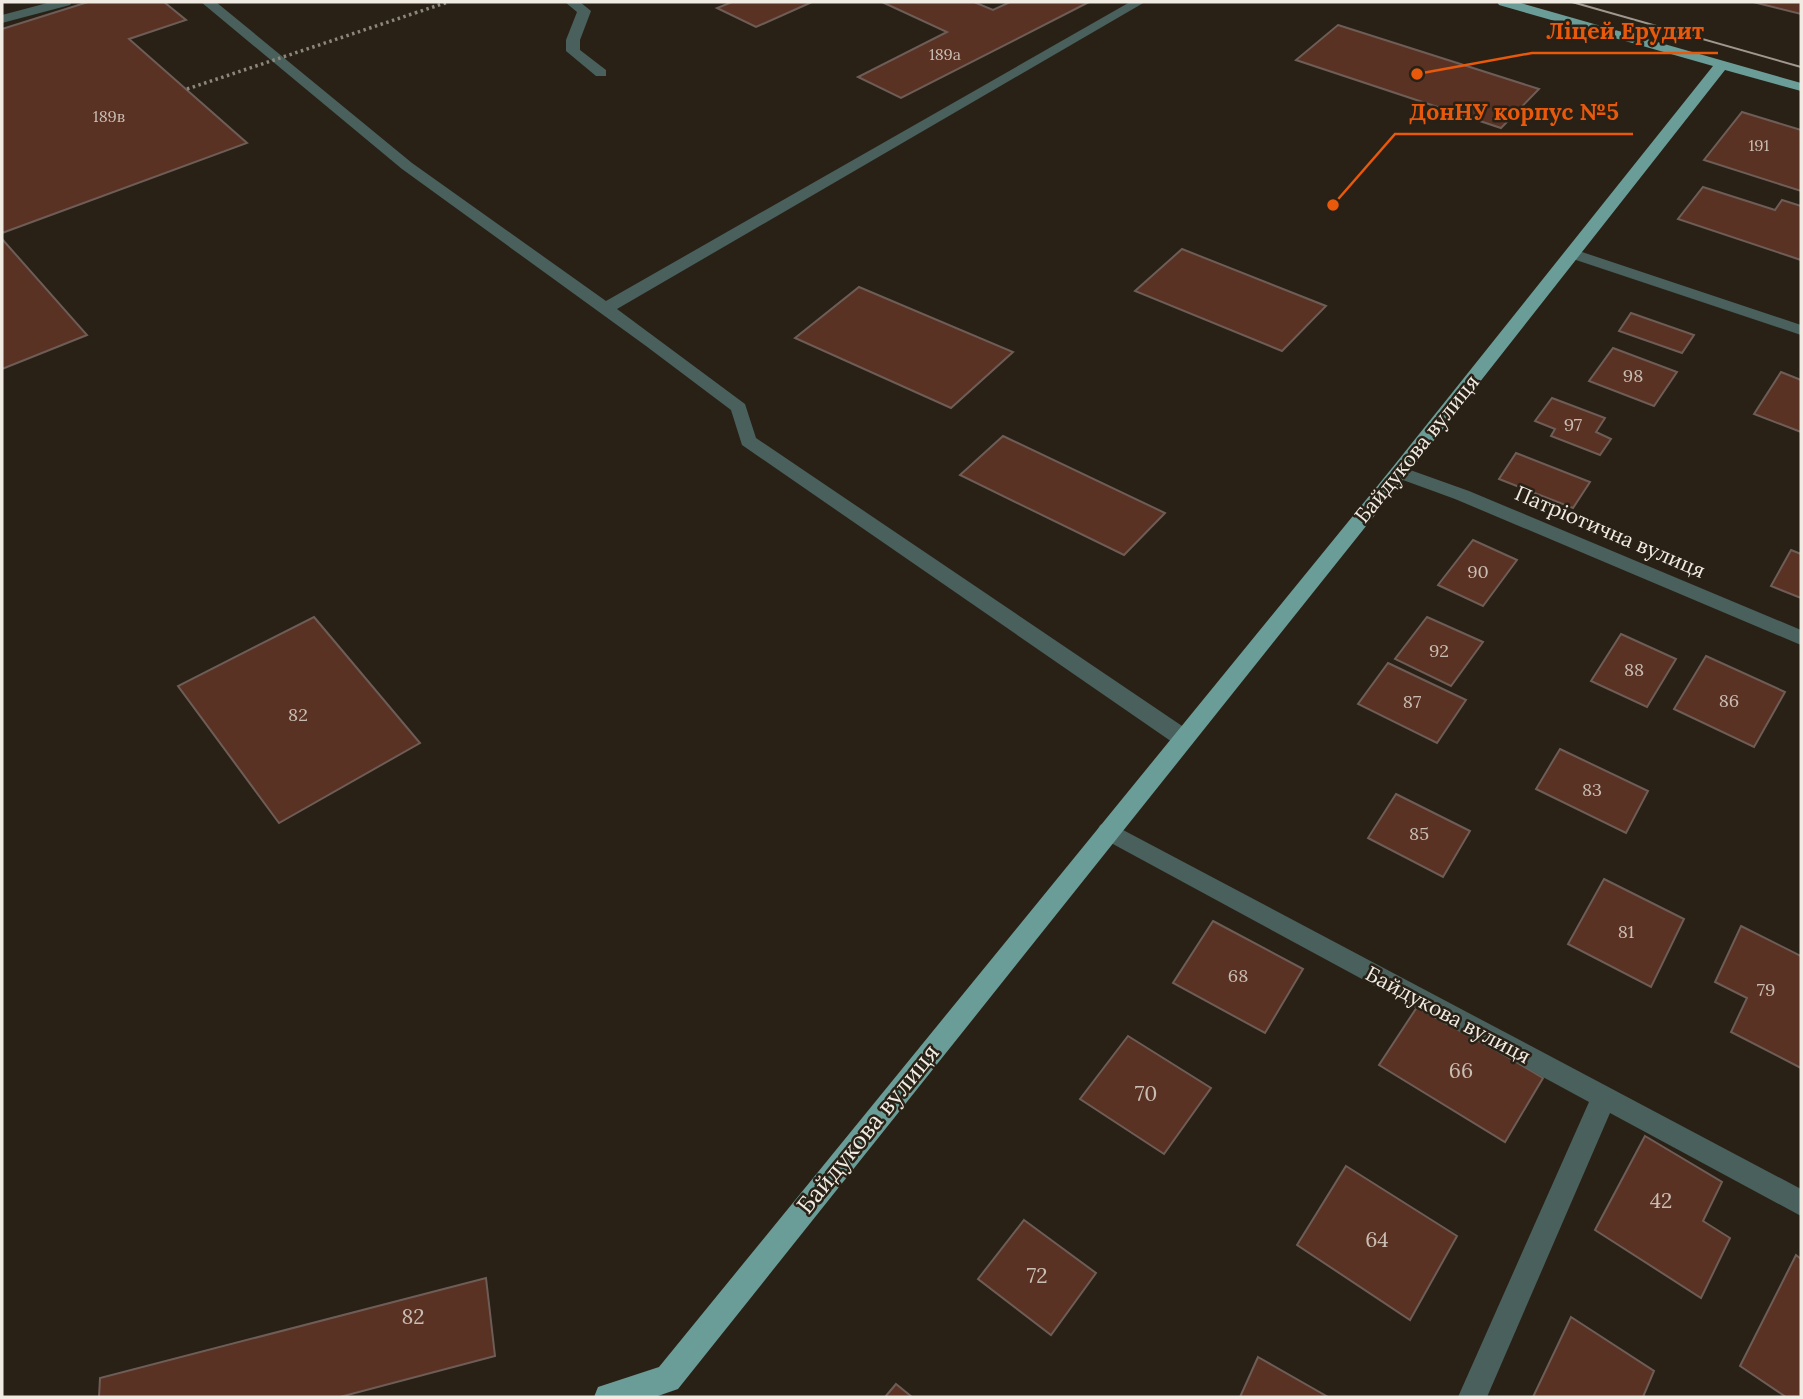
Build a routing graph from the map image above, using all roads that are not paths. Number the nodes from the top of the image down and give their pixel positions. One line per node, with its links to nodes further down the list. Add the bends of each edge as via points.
1 (65, 2): 6 (street)
2 (208, 2): 11 (street, via 407,166)
3 (572, 2): 8 (street, via 584,11 573,51)
4 (1139, 2): 11 (street)
5 (1504, 2): 7 (main road)
6 (2, 19)
7 (1722, 64): 9 (main road); 10 (main road, Байдукова вулиця)
8 (601, 73)
9 (1801, 87)
10 (1573, 254): 12 (street); 13 (main road, Байдукова вулиця)
11 (606, 308): 15 (street, via 739,408 748,441)
12 (1801, 330)
13 (1399, 472): 14 (street, Патріотична вулиця); 15 (main road, Байдукова вулиця)
14 (1801, 638)
15 (1183, 737): 16 (main road, Байдукова вулиця)
16 (1108, 831): 17 (street, Байдукова вулиця); 19 (main road, Байдукова вулиця)
17 (1603, 1099): 18 (street, Байдукова вулиця); 21 (street)
18 (1801, 1203)
19 (660, 1388): 20 (main road, Байдукова вулиця)
20 (608, 1397)
21 (1472, 1397)

